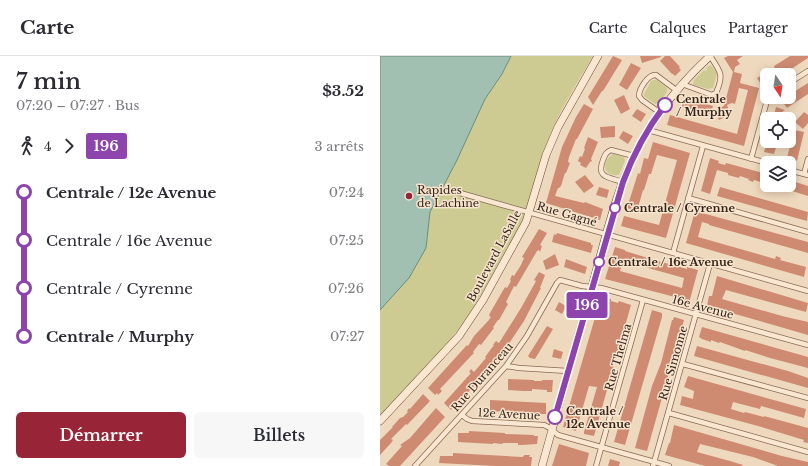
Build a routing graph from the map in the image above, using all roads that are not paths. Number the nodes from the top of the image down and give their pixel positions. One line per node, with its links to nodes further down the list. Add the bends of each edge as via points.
1 (598, 56): 20 (street, Boulevard LaSalle, via 558,126 546,155)
2 (710, 56): 5 (street); 5 (street, via 721,73 716,93 712,95)
3 (808, 71): 4 (street)
4 (796, 79)
5 (682, 84): 6 (street)
6 (676, 90): 8 (street); 8 (street, via 656,74 649,77 639,96)
7 (766, 104): 12 (street)
8 (659, 112): 9 (street)
9 (648, 130): 10 (street); 11 (street)
10 (703, 146): 12 (street); 19 (street)
11 (634, 156): 17 (street); 17 (street, via 611,150 606,154 600,168 604,176)
12 (751, 159): 14 (street)
13 (808, 159): 16 (street)
14 (760, 161)
15 (796, 172): 16 (street)
16 (806, 174)
17 (623, 182): 22 (street)
18 (453, 191): 20 (street, Rue Gagné)
19 (688, 198): 21 (street); 23 (street)
20 (530, 213): 22 (street, Rue Gagné); 36 (street, Boulevard LaSalle, via 518,239 469,322)
21 (808, 232)
22 (607, 235): 23 (street, Rue Gagné); 25 (street)
23 (673, 253): 24 (street, Rue Gagné)
24 (710, 264): 26 (street, Rue Gagné); 28 (street, Rue Simonne)
25 (592, 287): 27 (street, 16e Avenue); 31 (street, Rue Duranceau, via 560,280); 32 (street)
26 (808, 291)
27 (643, 300): 28 (street, 16e Avenue); 38 (street, Rue Thelma)
28 (696, 314): 29 (street, 16e Avenue); 30 (street, Rue Simonne)
29 (808, 345)
30 (682, 364): 33 (street); 34 (street, Rue Simonne)
31 (506, 366): 32 (street); 35 (street, Rue Duranceau)
32 (568, 371): 37 (street)
33 (808, 398)
34 (669, 413): 39 (street); 40 (street, Rue Simonne)
35 (462, 414): 37 (street, 12e Avenue, via 470,420 544,425); 41 (street, Rue Duranceau)
36 (380, 421)
37 (552, 429): 38 (street, 12e Avenue, via 558,435); 42 (street)
38 (602, 448): 40 (street, 12e Avenue); 43 (street, Rue Thelma)
39 (808, 452)
40 (654, 464): 44 (street, 12e Avenue)
41 (415, 466)
42 (542, 466)
43 (596, 466)
44 (669, 466)

